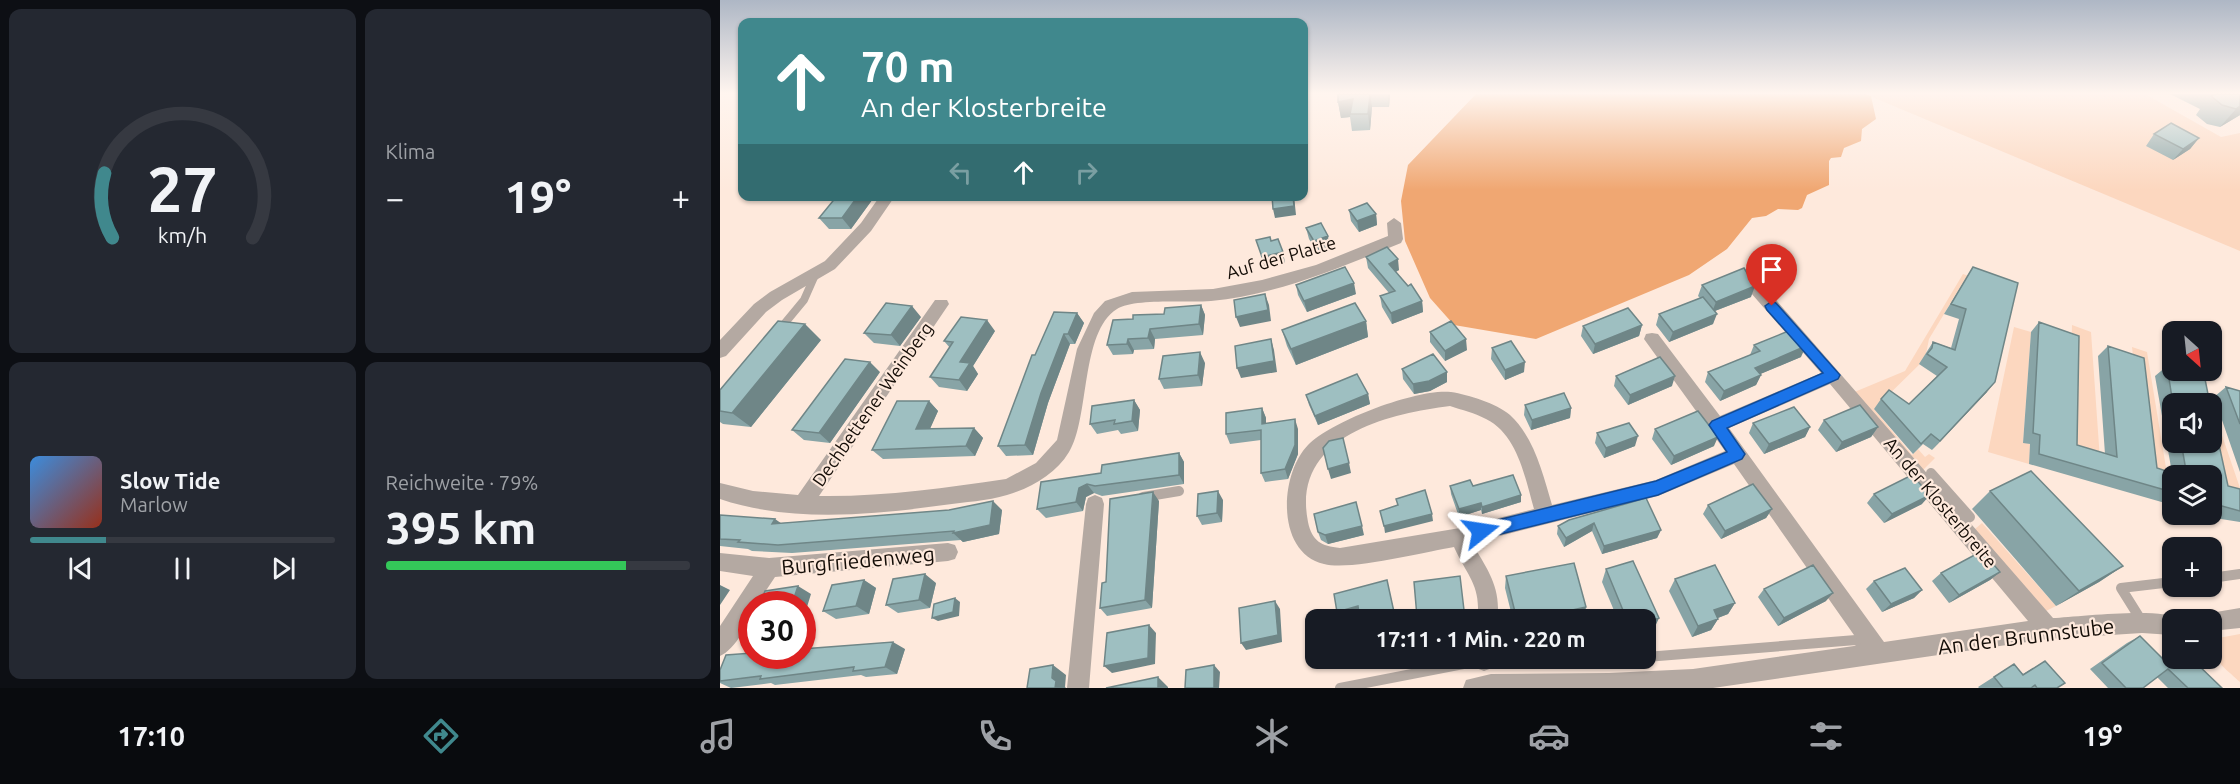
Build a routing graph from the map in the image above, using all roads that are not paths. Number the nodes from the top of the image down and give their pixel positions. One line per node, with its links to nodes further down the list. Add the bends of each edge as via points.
1 (884, 201): 3 (street, via 866,227)
2 (1395, 231): 6 (street, Auf der Platte, via 1321,269 1262,286 1213,295 1132,298)
3 (815, 275): 7 (lane, via 804,300); 9 (street, via 760,308)
4 (1756, 289): 10 (street, An der Klosterbreite)
5 (941, 304): 18 (street, Dechbettener Weinberg)
6 (1104, 308): 18 (street, Dechbettener Weinberg, via 1078,367 1068,435 1044,470 1006,487 885,505)
7 (774, 336)
8 (1652, 339): 11 (street)
9 (720, 351)
10 (1833, 375): 11 (street); 20 (street, An der Klosterbreite)
11 (1717, 425): 12 (street)
12 (1737, 454): 19 (street, via 1658,488); 35 (street)
13 (1931, 473): 20 (lane, via 1970,517)
14 (1179, 490): 16 (lane)
15 (720, 491): 18 (street, Dechbettener Weinberg, via 741,499)
16 (1137, 497)
17 (1101, 504): 38 (street)
18 (802, 505)
19 (1545, 515): 21 (street); 21 (street, via 1526,452 1505,422 1477,407 1450,399 1422,401 1380,414 1335,435 1313,452 1305,465 1298,500 1299,526 1312,550 1324,556)
20 (1958, 523): 33 (street, An der Klosterbreite)
21 (1460, 537): 28 (street, via 1489,595)
22 (948, 552): 24 (street, Burgfriedenweg)
23 (720, 562): 24 (street, Burgfriedenweg)
24 (769, 568): 34 (street, Burgfriedenweg)
25 (2240, 574): 26 (lane)
26 (2222, 576)
27 (2162, 583): 31 (lane, via 2121,588)
28 (1488, 609)
29 (2240, 618): 30 (street)
30 (2222, 620)
31 (2142, 623): 32 (street, An der Brunnstube); 33 (street, An der Brunnstube)
32 (2162, 624)
33 (2048, 629): 35 (street, An der Brunnstube)
34 (720, 645)
35 (1880, 654): 36 (lane, via 1856,640); 40 (street, An der Brunnstube, via 1693,680)
36 (1656, 656)
37 (1431, 669): 39 (lane)
38 (1078, 688)
39 (1340, 688)
40 (1474, 688)

